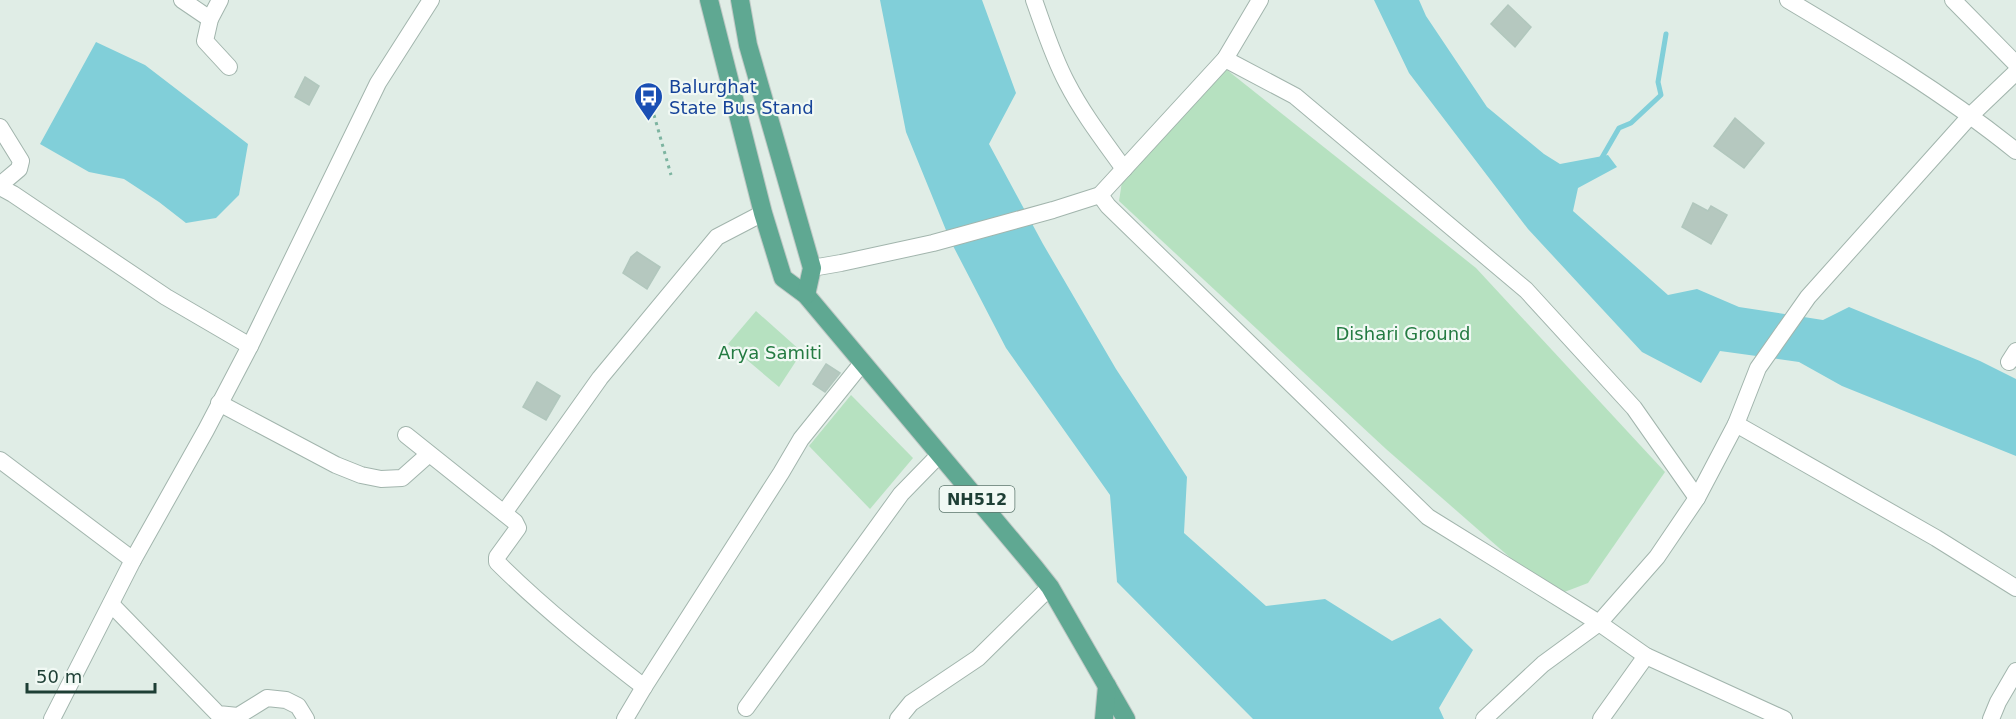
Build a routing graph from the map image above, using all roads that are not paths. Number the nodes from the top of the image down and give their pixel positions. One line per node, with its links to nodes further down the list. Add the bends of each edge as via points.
1 (182, 0): 10 (street)
2 (220, 0): 10 (street)
3 (431, 0): 24 (street, via 378,84)
4 (709, 0): 21 (main road, NH512)
5 (740, 0): 22 (main road, via 748,45)
6 (1034, 0): 18 (street, via 1067,85)
7 (1260, 0): 11 (street)
8 (1788, 0): 15 (street)
9 (1953, 0): 12 (street)
10 (210, 19): 13 (street, via 206,41)
11 (1225, 58): 18 (street); 32 (street, via 1295,96 1526,290 1634,408)
12 (2016, 64)
13 (229, 67)
14 (2016, 72): 15 (street)
15 (1971, 115): 17 (street); 27 (street, via 1808,297 1758,369)
16 (0, 127): 19 (street, via 21,161 19,169)
17 (2016, 151)
18 (1124, 169): 20 (street)
19 (0, 186): 24 (street, via 166,297)
20 (1100, 195): 22 (street, via 933,243); 38 (street, via 1428,517)
21 (763, 213): 23 (main road, NH512, via 783,278); 33 (street, via 717,237 600,378)
22 (812, 268): 23 (main road)
23 (806, 295): 25 (main road, NH512)
24 (249, 346): 26 (street)
25 (863, 362): 30 (main road, NH512); 42 (street, via 801,439)
26 (219, 404): 29 (street, via 361,476 402,478); 34 (street)
27 (1736, 424): 32 (street); 36 (street)
28 (406, 435): 29 (street)
29 (429, 454): 33 (street)
30 (940, 454): 35 (main road, NH512); 43 (street, via 901,494)
31 (0, 460): 34 (street)
32 (1697, 498): 38 (street, via 1657,557)
33 (504, 513): 42 (street, via 518,528 500,551 497,562 539,603)
34 (133, 560): 37 (street)
35 (1050, 587): 41 (main road, NH512); 48 (street, via 978,658 911,703)
36 (2016, 588)
37 (111, 604): 45 (street); 46 (street, via 218,714 238,716 267,698 298,706)
38 (1599, 622): 39 (street); 51 (street, via 1543,664)
39 (1646, 656): 44 (street); 52 (street)
40 (2016, 671): 54 (street)
41 (1107, 686): 49 (main road); 50 (main road, NH512)
42 (644, 687): 47 (street)
43 (746, 708)
44 (1762, 714): 53 (street)
45 (52, 719)
46 (306, 719)
47 (626, 719)
48 (898, 719)
49 (1104, 719)
50 (1126, 719)
51 (1484, 719)
52 (1601, 719)
53 (1784, 719)
54 (1991, 719)

